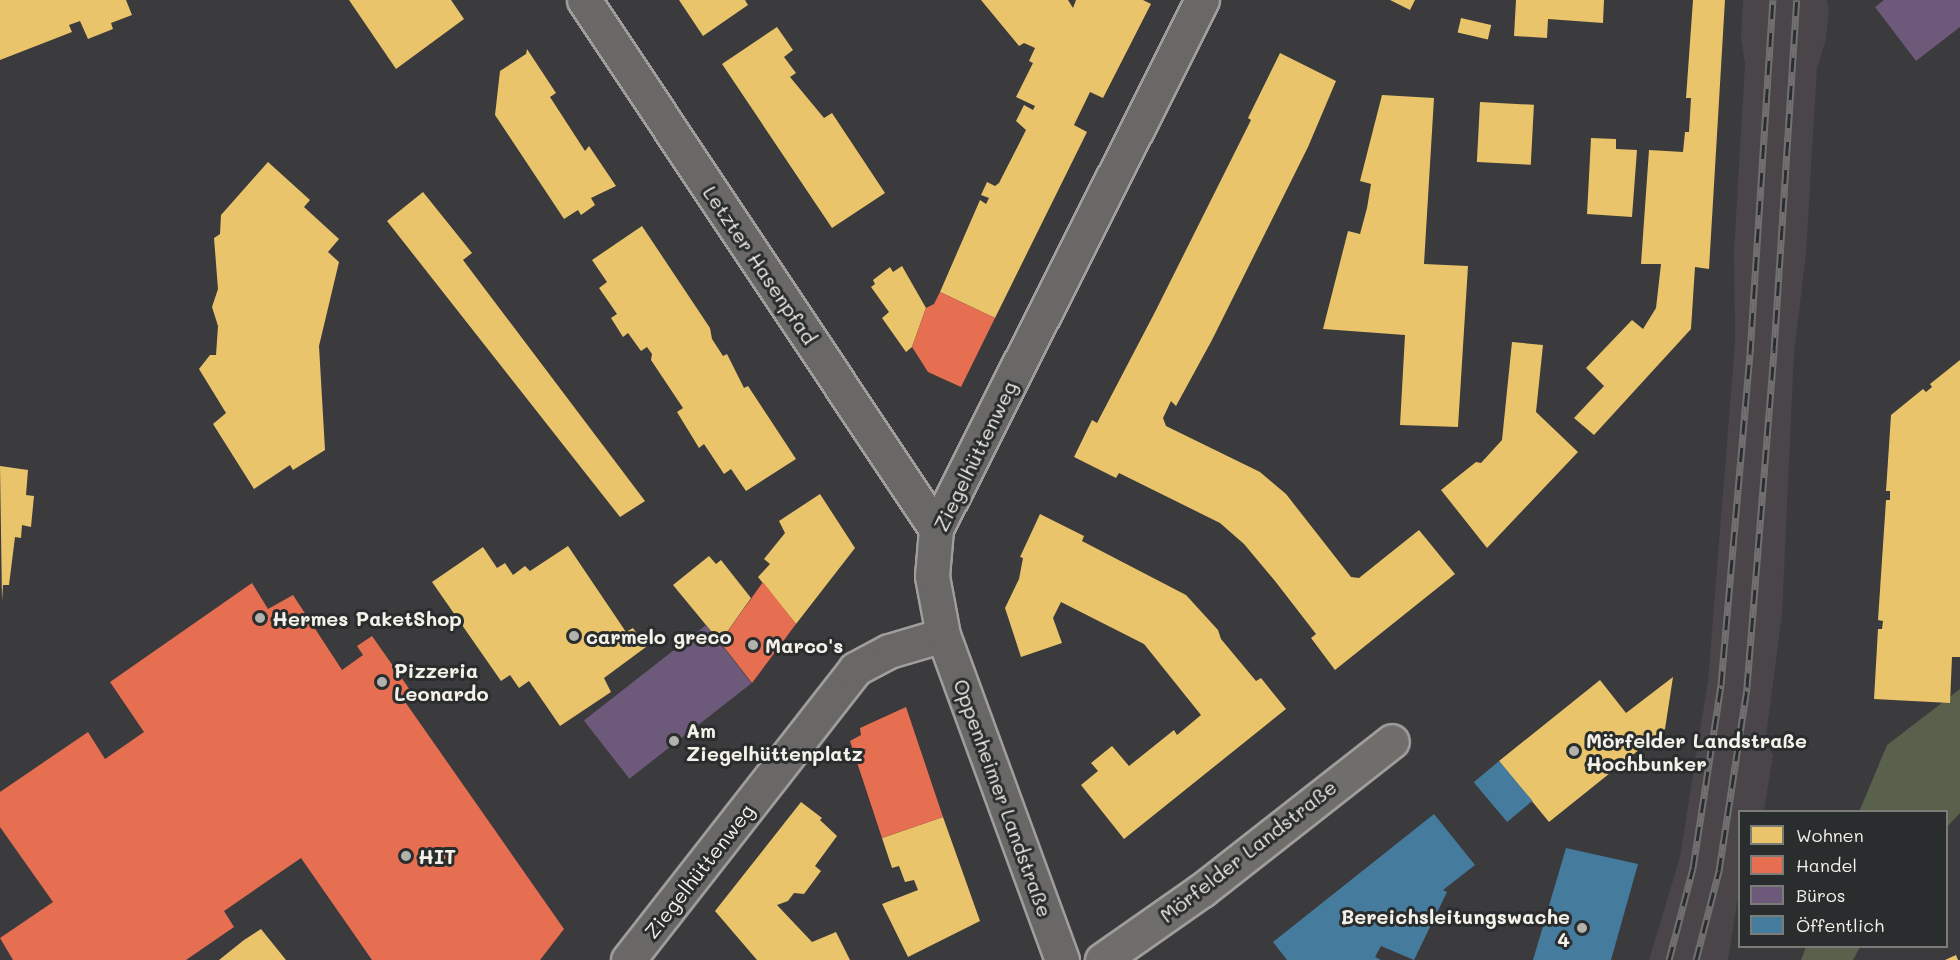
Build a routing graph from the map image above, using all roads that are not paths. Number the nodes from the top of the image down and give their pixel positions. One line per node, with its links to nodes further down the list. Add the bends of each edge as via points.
1 (585, 0): 3 (street, Letzter Hasenpfad)
2 (1202, 0): 3 (street, Ziegelhüttenweg)
3 (936, 529): 4 (street, Ziegelhüttenweg, via 932,576)
4 (944, 635): 6 (street, Ziegelhüttenweg, via 889,651 855,669); 7 (street, Oppenheimer Landstraße)
5 (1392, 741): 8 (main road, Mörfelder Landstraße, via 1202,890)
6 (628, 960)
7 (1062, 960)
8 (1102, 960)

